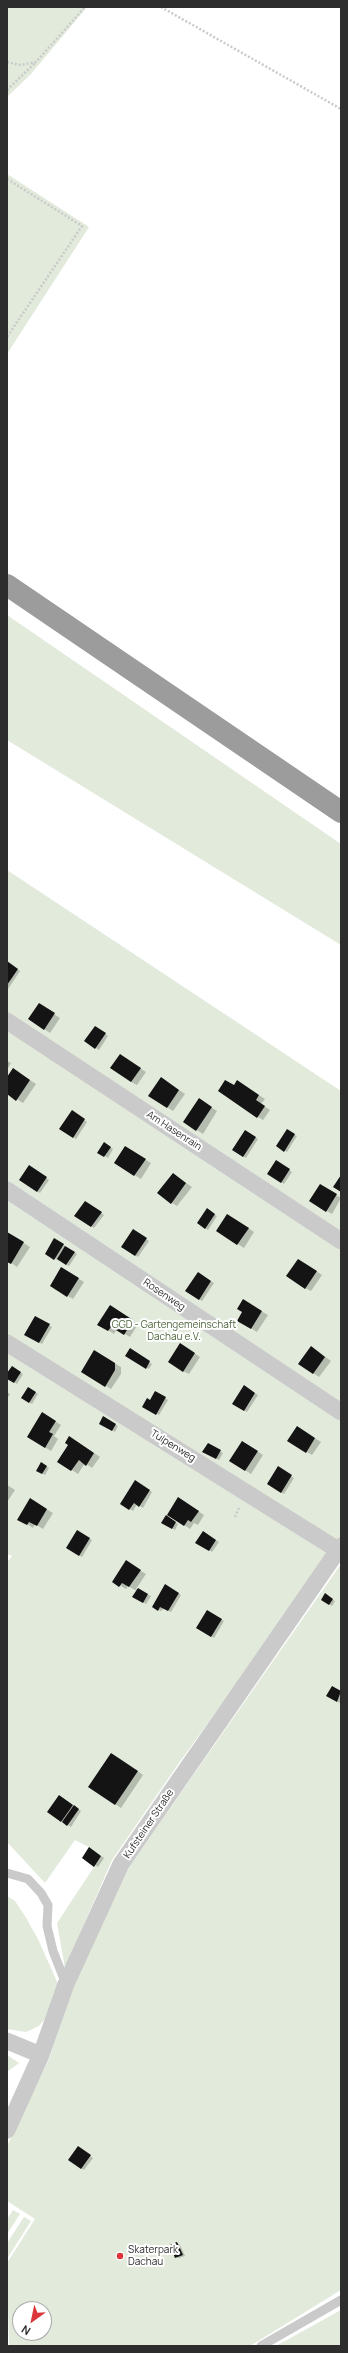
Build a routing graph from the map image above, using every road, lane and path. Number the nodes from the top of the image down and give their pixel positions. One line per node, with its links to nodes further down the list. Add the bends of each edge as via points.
1 (85, 7): 4 (path)
2 (161, 7): 6 (path)
3 (7, 62): 4 (path, via 20,65)
4 (36, 62): 5 (path)
5 (7, 90)
6 (341, 109)
7 (7, 179): 8 (path, via 82,226)
8 (7, 337)
9 (7, 585): 10 (highway)
10 (341, 812)
11 (7, 1021): 13 (street, Am Hasenrain)
12 (7, 1190): 15 (street, Rosenweg)
13 (341, 1242)
14 (7, 1343): 16 (street, Tulpenweg)
15 (341, 1412)
16 (340, 1548): 18 (street, Kufsteiner Straße, via 121,1864)
17 (7, 1873): 18 (lane, via 28,1879 48,1905 47,1926 53,1951)
18 (66, 1984): 20 (street, Kufsteiner Straße)
19 (7, 2041): 20 (street)
20 (41, 2055): 21 (street, Kufsteiner Straße)
21 (7, 2130)
22 (341, 2300): 23 (lane)
23 (262, 2346)

